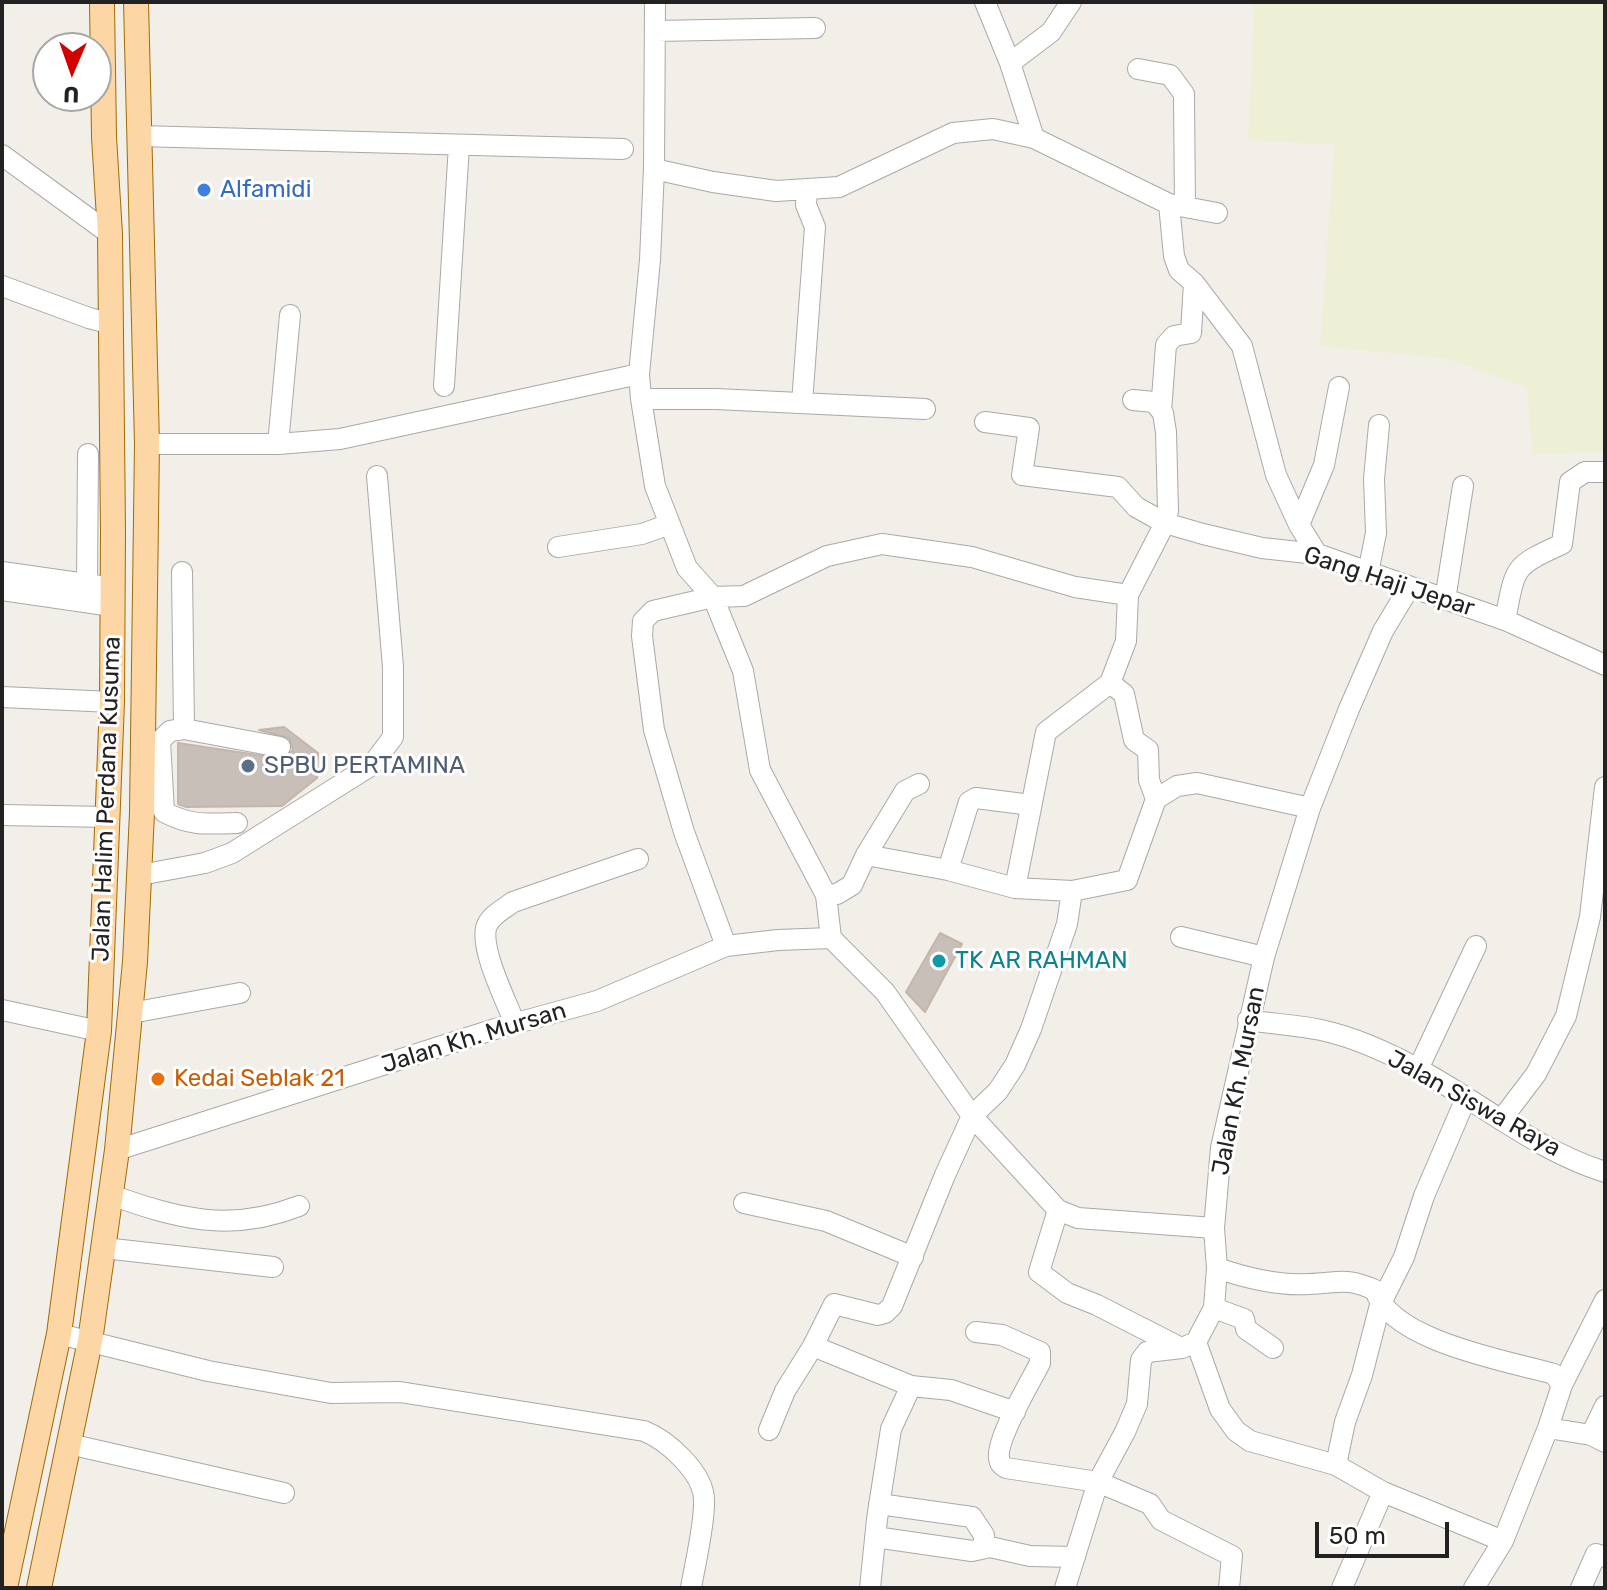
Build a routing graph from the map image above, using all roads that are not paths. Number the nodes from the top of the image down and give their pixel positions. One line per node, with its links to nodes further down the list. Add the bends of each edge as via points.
1 (102, 2): 11 (main road, Jalan Halim Perdana Kusuma)
2 (136, 2): 10 (main road, Jalan Halim Perdana Kusuma)
3 (655, 2): 7 (street)
4 (985, 2): 8 (street)
5 (1071, 2): 8 (street, via 1051,32)
6 (815, 28): 7 (street)
7 (655, 31): 16 (street)
8 (1010, 63): 12 (street)
9 (1138, 69): 18 (street, via 1170,75 1184,94)
10 (139, 136): 11 (main road); 13 (street); 35 (main road, Jalan Halim Perdana Kusuma)
11 (104, 137): 20 (main road, Jalan Halim Perdana Kusuma)
12 (1034, 138): 17 (street, via 993,129 953,133 839,187); 18 (street)
13 (459, 145): 14 (street); 26 (street)
14 (623, 149)
15 (2, 155): 20 (street)
16 (654, 169): 17 (street, via 751,188); 25 (street)
17 (807, 189): 30 (street, via 806,205 815,227)
18 (1177, 206): 19 (street); 21 (street, via 1174,256 1179,270)
19 (1217, 213)
20 (110, 234): 24 (main road, Jalan Halim Perdana Kusuma)
21 (1194, 283): 32 (street, via 1191,333 1174,336 1166,345); 45 (street, via 1242,346 1276,475)
22 (2, 286): 24 (street)
23 (290, 315): 36 (street)
24 (112, 324): 41 (main road, Jalan Halim Perdana Kusuma)
25 (639, 374): 28 (street); 36 (street, via 355,437)
26 (444, 386)
27 (1339, 387): 45 (street, via 1324,465)
28 (641, 399): 30 (street); 44 (street, via 655,486)
29 (1133, 400): 32 (street, via 1154,402)
30 (802, 403): 31 (street)
31 (925, 409)
32 (1161, 411): 43 (street, via 1166,432)
33 (985, 422): 43 (street, Gang Haji Jepar, via 1029,428 1022,475 1118,487 1136,507)
34 (1379, 425): 52 (street, via 1376,533)
35 (147, 444): 36 (street); 66 (main road, Jalan Halim Perdana Kusuma)
36 (278, 444)
37 (88, 454): 40 (street)
38 (1605, 472): 60 (street, via 1585,472 1570,482 1562,544 1524,561 1514,577)
39 (377, 476): 80 (street, via 393,667 393,737 372,765 232,853)
40 (88, 477): 41 (street); 46 (street)
41 (113, 479): 47 (main road, Jalan Halim Perdana Kusuma)
42 (1463, 486): 59 (street)
43 (1165, 523): 49 (street, Gang Haji Jepar, via 1262,548); 56 (street)
44 (670, 524): 48 (street, via 642,534); 58 (street, via 687,568)
45 (1299, 525): 49 (street)
46 (88, 530): 47 (street); 53 (street)
47 (113, 532): 57 (main road, Jalan Halim Perdana Kusuma)
48 (558, 547)
49 (1317, 554): 52 (street, Gang Haji Jepar)
50 (2, 572): 53 (street)
51 (182, 572): 65 (street)
52 (1368, 573): 54 (street, Gang Haji Jepar)
53 (87, 584): 57 (street)
54 (1409, 588): 59 (street, Gang Haji Jepar); 72 (street, Jalan Kh. Mursan, via 1383,631)
55 (2, 590): 57 (street)
56 (1128, 595): 58 (street, via 1075,587 972,557 882,544 827,556 744,596); 62 (street, via 1126,641)
57 (112, 596): 64 (main road, Jalan Halim Perdana Kusuma)
58 (713, 597): 83 (street, via 743,671 760,770); 87 (street, via 653,611 643,621 642,636 654,730)
59 (1445, 600): 60 (street, Gang Haji Jepar)
60 (1505, 620): 61 (street, Gang Haji Jepar)
61 (1605, 665)
62 (1110, 683): 70 (street, via 1124,694 1134,740 1148,750); 71 (street, via 1046,732)
63 (2, 697): 64 (street)
64 (112, 702): 75 (main road, Jalan Halim Perdana Kusuma)
65 (184, 729): 66 (street); 67 (street)
66 (152, 739): 73 (main road, Jalan Halim Perdana Kusuma)
67 (280, 747)
68 (919, 784): 77 (street, via 905,791)
69 (1605, 787): 84 (street)
70 (1156, 799): 72 (street, via 1177,786 1197,783); 82 (street, via 1127,880)
71 (1031, 805): 79 (street, via 976,798 969,802); 81 (street)
72 (1310, 808): 89 (street, Jalan Kh. Mursan)
73 (153, 812): 76 (street, via 199,825); 80 (main road, Jalan Halim Perdana Kusuma)
74 (2, 815): 75 (street)
75 (108, 817): 95 (main road, Jalan Halim Perdana Kusuma)
76 (237, 823)
77 (866, 855): 79 (street); 83 (street, via 852,885)
78 (638, 859): 94 (street, via 513,902 486,925 486,946)
79 (948, 870): 81 (street)
80 (140, 875): 92 (main road, Jalan Halim Perdana Kusuma)
81 (1015, 888): 82 (street)
82 (1072, 891): 98 (street, via 1067,924 1026,1041 998,1091)
83 (826, 895): 86 (street)
84 (1598, 921): 99 (street, via 1566,1016 1536,1074)
85 (1181, 937): 89 (street)
86 (831, 938): 87 (street, Jalan Kh. Mursan); 98 (street, via 885,992)
87 (726, 946): 94 (street, Jalan Kh. Mursan, via 597,1001)
88 (1476, 946): 96 (street)
89 (1264, 957): 93 (street, Jalan Kh. Mursan)
90 (240, 993): 92 (street)
91 (2, 1010): 95 (street)
92 (131, 1013): 100 (main road, Jalan Halim Perdana Kusuma)
93 (1248, 1020): 96 (street, Jalan Siswa Raya, via 1323,1031); 106 (street, Jalan Kh. Mursan, via 1221,1148)
94 (515, 1024): 100 (street, Jalan Kh. Mursan)
95 (99, 1031): 115 (main road, Jalan Halim Perdana Kusuma)
96 (1418, 1069): 97 (street, Jalan Siswa Raya)
97 (1466, 1098): 99 (street, Jalan Siswa Raya); 112 (street)
98 (972, 1116): 105 (street); 108 (street)
99 (1501, 1120): 101 (street, Jalan Siswa Raya)
100 (117, 1150): 102 (main road, Jalan Halim Perdana Kusuma)
101 (1605, 1172)
102 (111, 1195): 104 (street, via 152,1209 230,1223); 107 (main road, Jalan Halim Perdana Kusuma)
103 (744, 1203): 108 (street, via 826,1221)
104 (299, 1206)
105 (1058, 1210): 106 (street, via 1078,1218); 117 (street, via 1039,1272 1067,1293)
106 (1214, 1228): 110 (street, Jalan Kh. Mursan)
107 (104, 1248): 109 (street); 116 (main road, Jalan Halim Perdana Kusuma)
108 (913, 1257): 118 (street, via 885,1313 834,1304)
109 (273, 1267)
110 (1217, 1268): 112 (street, via 1279,1282 1354,1281 1375,1290); 113 (street, Jalan Kh. Mursan)
111 (1605, 1300): 120 (street)
112 (1380, 1305): 120 (street, via 1439,1342 1554,1374); 128 (street)
113 (1214, 1308): 117 (street, Jalan Kh. Mursan); 119 (street, via 1244,1319 1246,1329)
114 (976, 1332): 123 (street, via 1002,1335 1040,1352 1040,1363)
115 (59, 1334): 116 (street); 138 (main road, Jalan Halim Perdana Kusuma)
116 (90, 1341): 127 (main road, Jalan Halim Perdana Kusuma); 140 (street, via 208,1371 331,1393 400,1392 657,1436 695,1474 705,1498)
117 (1189, 1345): 128 (street, via 1236,1431 1250,1441); 129 (street, via 1147,1352 1141,1360 1137,1404)
118 (813, 1346): 121 (street); 125 (street)
119 (1273, 1348)
120 (1562, 1385): 124 (street)
121 (911, 1386): 123 (street, via 951,1390); 132 (street, via 891,1429)
122 (1605, 1406): 126 (street)
123 (1015, 1412): 129 (street, via 998,1456 1001,1464)
124 (1548, 1428): 126 (street); 134 (street)
125 (769, 1430)
126 (1598, 1439)
127 (69, 1444): 131 (street); 139 (main road, Jalan Halim Perdana Kusuma)
128 (1336, 1465): 130 (street)
129 (1098, 1482): 136 (street); 143 (street, via 1150,1504 1161,1520 1232,1556)
130 (1383, 1492): 134 (street); 144 (street)
131 (284, 1493)
132 (879, 1504): 133 (street); 135 (street, via 972,1517 984,1535)
133 (875, 1537): 135 (street, via 972,1551); 141 (street)
134 (1503, 1541): 145 (street)
135 (984, 1548): 136 (street)
136 (1075, 1557): 142 (street)
137 (1605, 1557): 146 (street, via 1596,1554)
138 (5, 1588)
139 (39, 1588)
140 (691, 1588)
141 (870, 1588)
142 (1065, 1588)
143 (1229, 1588)
144 (1342, 1588)
145 (1474, 1588)
146 (1581, 1588)

